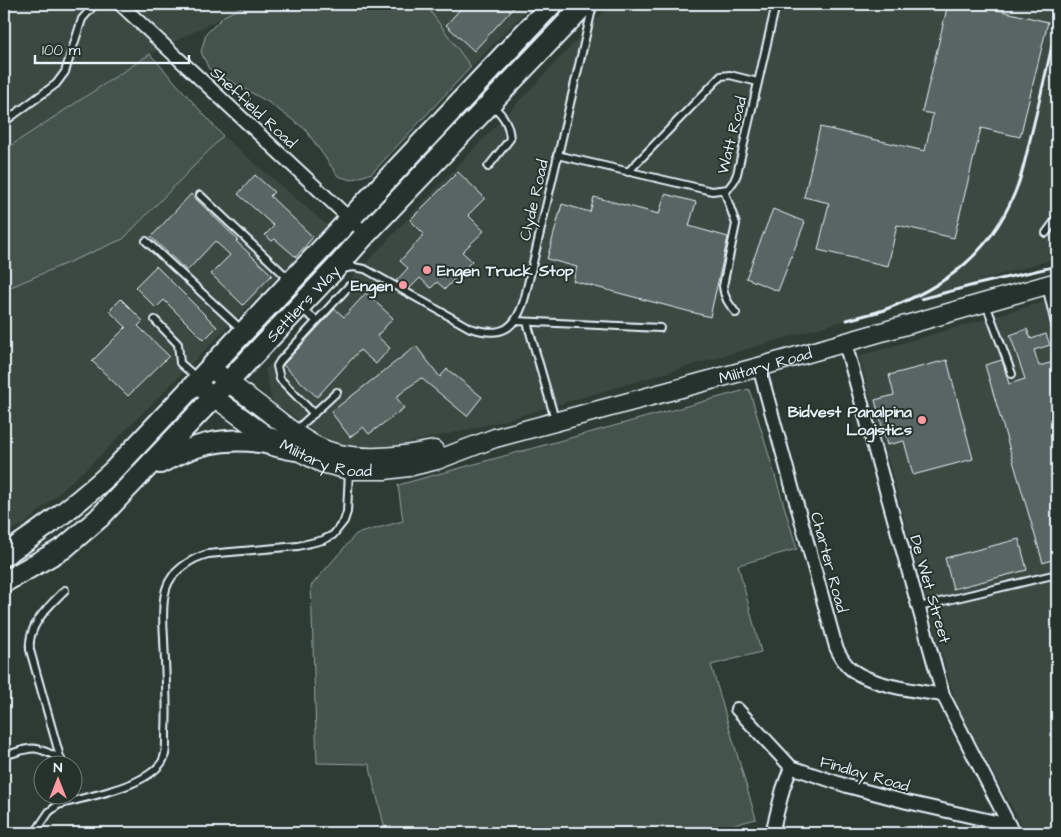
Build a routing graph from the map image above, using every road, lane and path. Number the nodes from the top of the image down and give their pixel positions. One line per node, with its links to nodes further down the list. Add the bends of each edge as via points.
1 (95, 4): 9 (lane, via 82,19 65,72 56,84)
2 (120, 4): 16 (street, Sheffield Road)
3 (552, 4): 16 (main road, Settlers Way)
4 (585, 4): 8 (main road, Settlers Way)
5 (593, 4): 10 (lane, Clyde Road)
6 (776, 4): 7 (lane, Watt Road)
7 (758, 82): 12 (lane, via 721,76); 13 (lane, Watt Road, via 737,174 731,186)
8 (490, 103): 11 (lane, via 503,115 510,128 510,139); 18 (main road, Settlers Way)
9 (4, 122)
10 (557, 155): 12 (lane, Watt Road); 29 (lane, Clyde Road, via 525,296)
11 (488, 167)
12 (628, 172): 13 (lane, Watt Road, via 712,191)
13 (724, 190): 26 (lane, via 736,224 724,292)
14 (200, 195): 21 (lane)
15 (1057, 218): 17 (lane)
16 (349, 219): 18 (street, Sheffield Road); 21 (main road, Settlers Way)
17 (1046, 233)
18 (366, 234): 20 (main road, Settlers Way)
19 (146, 241): 33 (lane)
20 (334, 270): 25 (main road, Settlers Way); 29 (lane, via 365,269 480,331 506,329)
21 (291, 282): 33 (main road, Settlers Way)
22 (1051, 284): 24 (street, Military Road); 32 (lane)
23 (349, 286): 28 (lane)
24 (986, 303): 34 (street, Military Road); 36 (lane)
25 (299, 308): 28 (lane); 38 (main road, Settlers Way)
26 (736, 313)
27 (155, 320): 37 (lane, via 178,344 180,363)
28 (317, 321): 41 (lane, via 277,366 280,379)
29 (516, 322): 30 (lane)
30 (527, 322): 31 (lane); 42 (lane)
31 (660, 328)
32 (1057, 332)
33 (244, 333): 37 (main road, Settlers Way)
34 (845, 343): 35 (street, Military Road); 50 (street, De Wet Street)
35 (759, 367): 42 (street, Military Road); 51 (street, Charter Road, via 840,656 862,676 905,689)
36 (1012, 374)
37 (202, 378): 38 (street, Military Road); 40 (street, Military Road); 46 (main road, Settlers Way, via 81,500)
38 (228, 382): 40 (main road, Settlers Way); 43 (street, Military Road)
39 (337, 392): 41 (lane)
40 (214, 398): 43 (street, Military Road, via 264,434); 45 (main road, Settlers Way)
41 (314, 414): 43 (lane)
42 (556, 422): 44 (street, Military Road, via 472,446)
43 (296, 441): 44 (street, Military Road, via 322,463); 45 (main road, via 284,449 261,442 214,442 190,448)
44 (348, 463): 57 (lane, via 347,512 333,535 298,546 208,554 196,558 173,577 166,588 163,622 167,721 165,755 155,769 138,782)
45 (145, 471): 48 (main road, Settlers Way, via 64,548)
46 (4, 555)
47 (1057, 574): 50 (lane)
48 (4, 582)
49 (65, 590): 54 (lane, via 44,610 29,640)
50 (919, 606): 51 (street, De Wet Street)
51 (943, 695): 59 (street, De Wet Street)
52 (737, 709): 56 (street, Findlay Road)
53 (50, 754): 55 (lane, via 36,748)
54 (59, 754)
55 (4, 756)
56 (791, 767): 59 (street, Findlay Road, via 846,786); 61 (street)
57 (82, 795)
58 (60, 804): 60 (lane, via 48,812)
59 (1011, 829)
60 (35, 833)
61 (772, 833)

